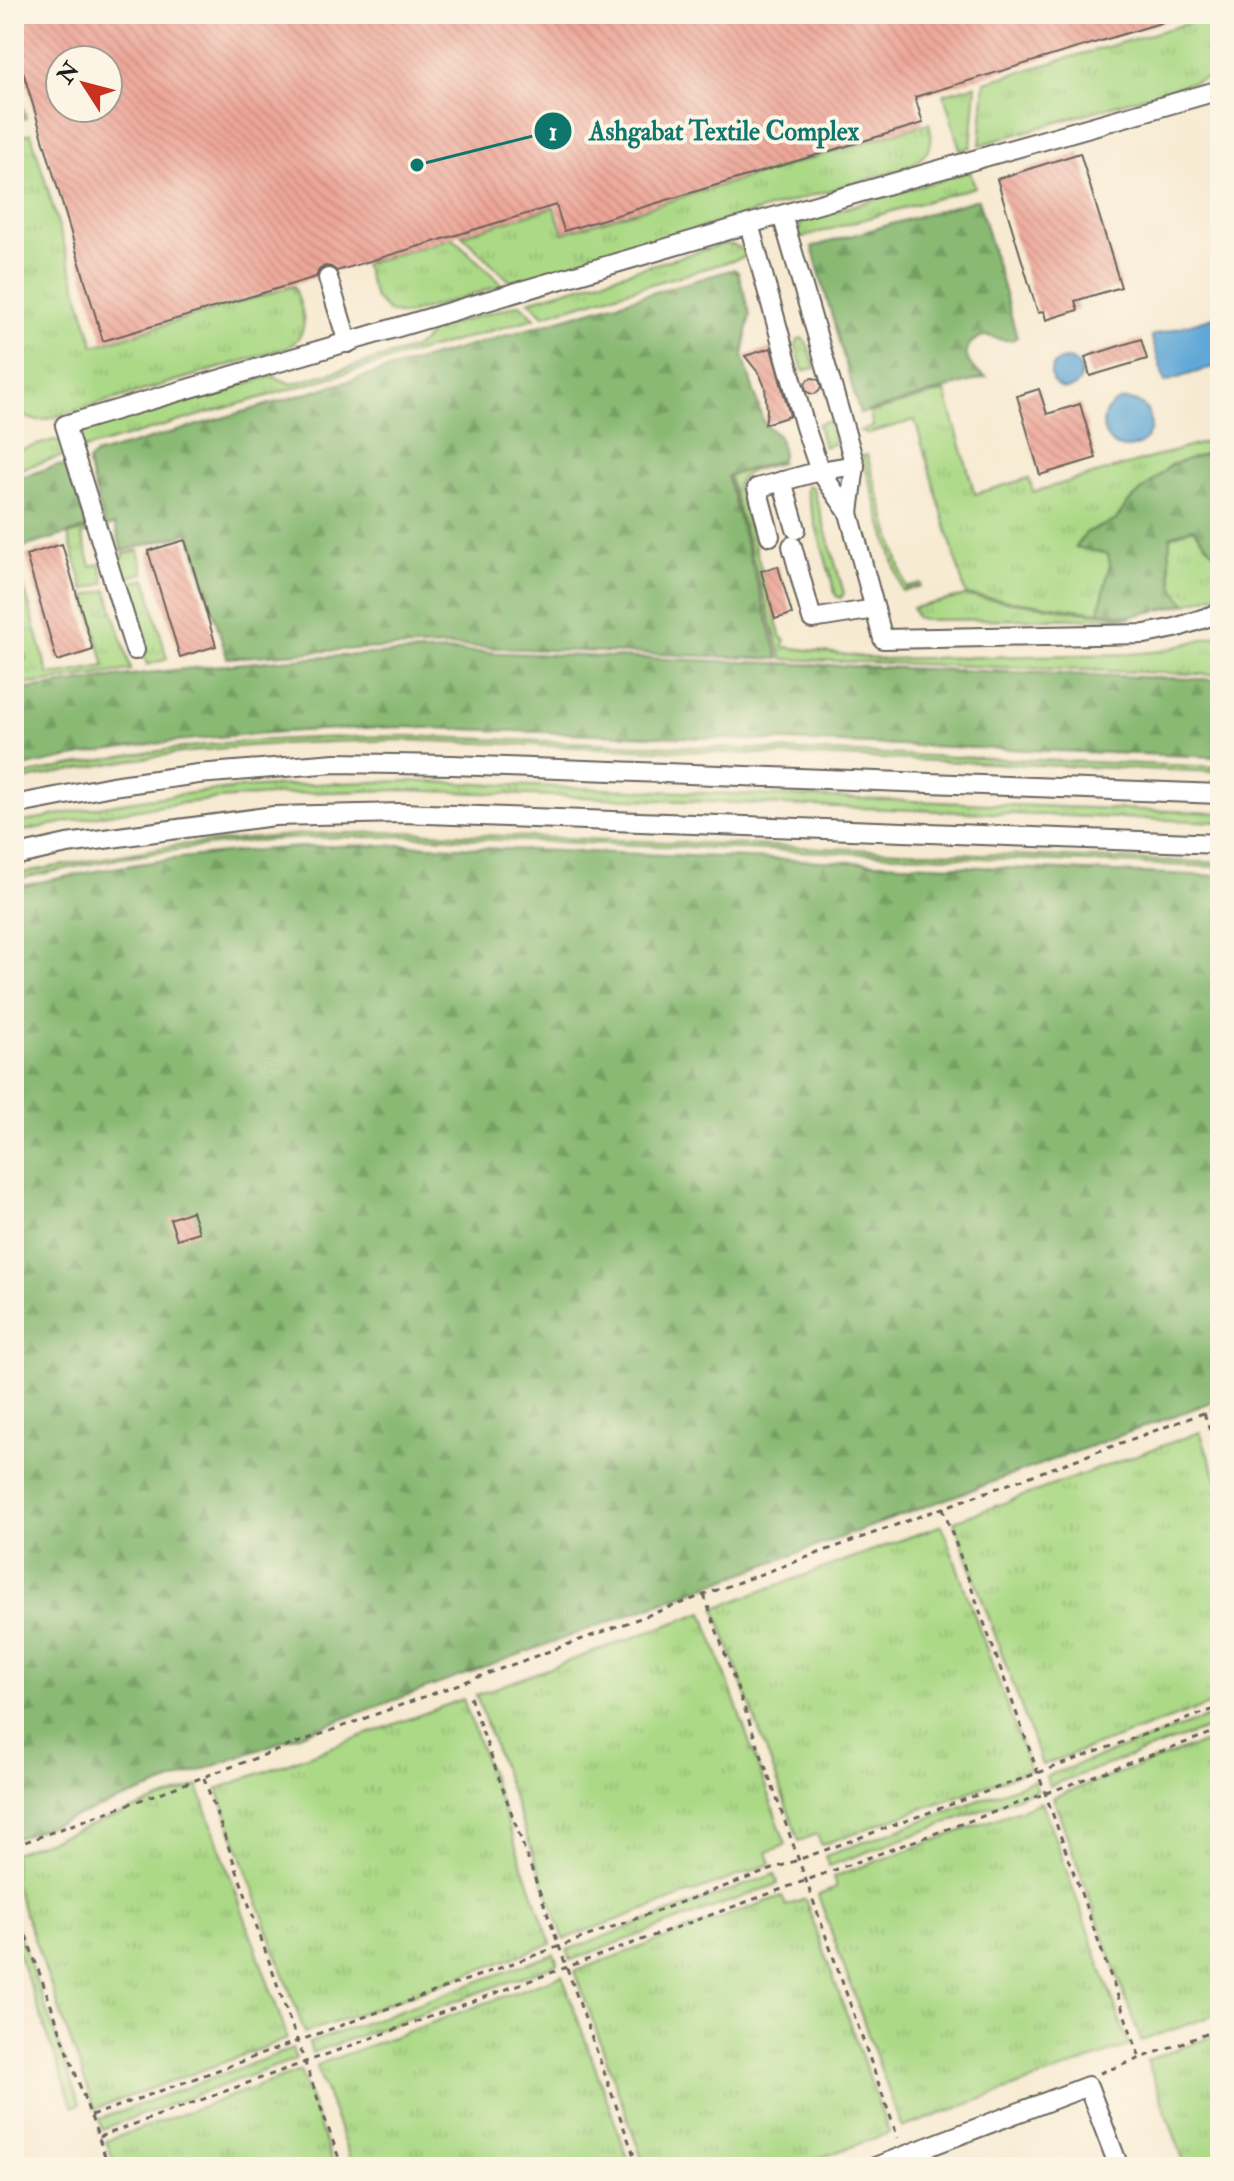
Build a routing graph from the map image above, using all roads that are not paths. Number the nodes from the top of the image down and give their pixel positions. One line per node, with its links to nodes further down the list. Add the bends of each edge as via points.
1 (1220, 90): 2 (street)
2 (782, 215): 3 (street); 6 (street)
3 (749, 224): 5 (street); 7 (street)
4 (328, 278): 5 (street)
5 (348, 343): 13 (street, via 65,425)
6 (855, 465): 7 (street); 9 (street)
7 (820, 471): 8 (street); 9 (street)
8 (782, 481): 10 (street, via 756,489); 11 (street, via 812,619)
9 (849, 513): 11 (street)
10 (770, 536)
11 (875, 609): 12 (street, via 883,639 1145,634)
12 (1220, 613)
13 (135, 650)
14 (1220, 794): 15 (street, via 335,763 198,774)
15 (14, 805)
16 (1220, 844): 17 (street, via 402,813 274,816)
17 (14, 856)
18 (875, 2167): 19 (street, via 1088,2086)
19 (1119, 2167)

